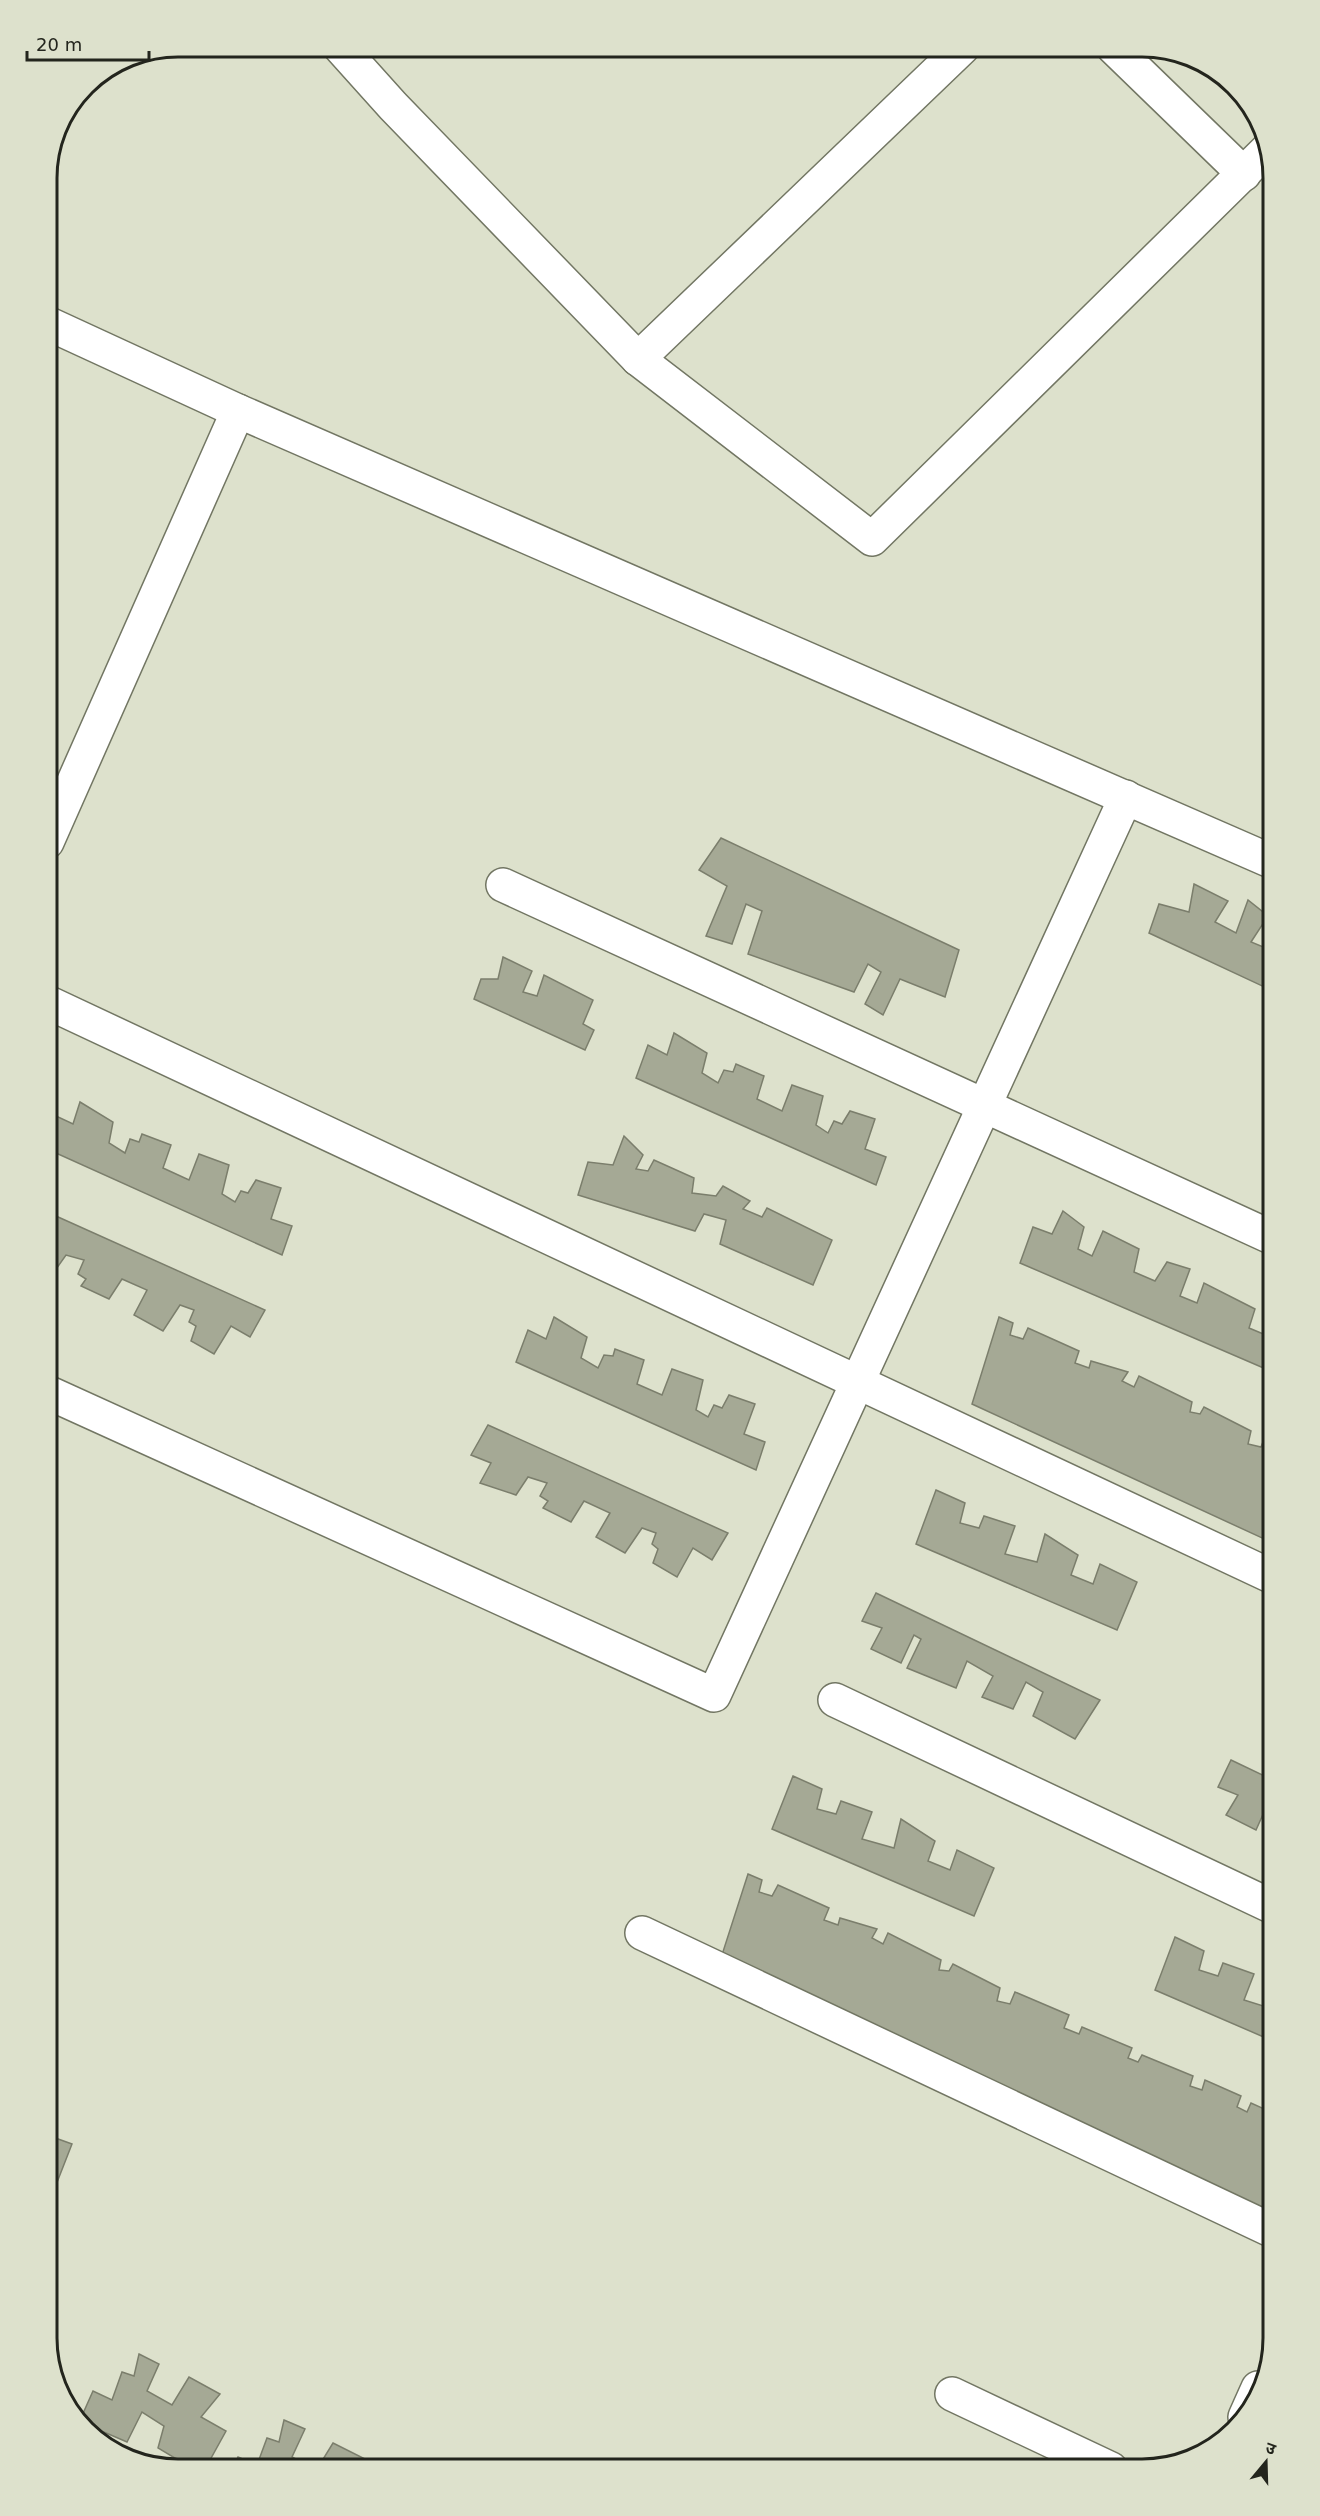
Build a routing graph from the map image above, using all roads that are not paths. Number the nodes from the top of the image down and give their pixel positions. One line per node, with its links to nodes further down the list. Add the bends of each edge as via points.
1 (350, 57): 7 (street)
2 (953, 57): 7 (street)
3 (1123, 57): 5 (street)
4 (1261, 156): 5 (street)
5 (1244, 174): 7 (street, via 872,540)
6 (57, 328): 8 (street)
7 (638, 359)
8 (238, 411): 9 (street); 10 (street)
9 (1126, 797): 11 (street); 14 (street)
10 (57, 819)
11 (1263, 857)
12 (503, 885): 14 (street)
13 (57, 1007): 16 (street)
14 (984, 1105): 15 (street); 16 (street)
15 (1263, 1233)
16 (858, 1382): 17 (street, via 714,1695); 18 (street)
17 (57, 1397)
18 (1263, 1572)
19 (835, 1700): 20 (street)
20 (1263, 1902)
21 (642, 1933): 22 (street)
22 (1263, 2226)
23 (952, 2394): 24 (street)
24 (1090, 2459)

